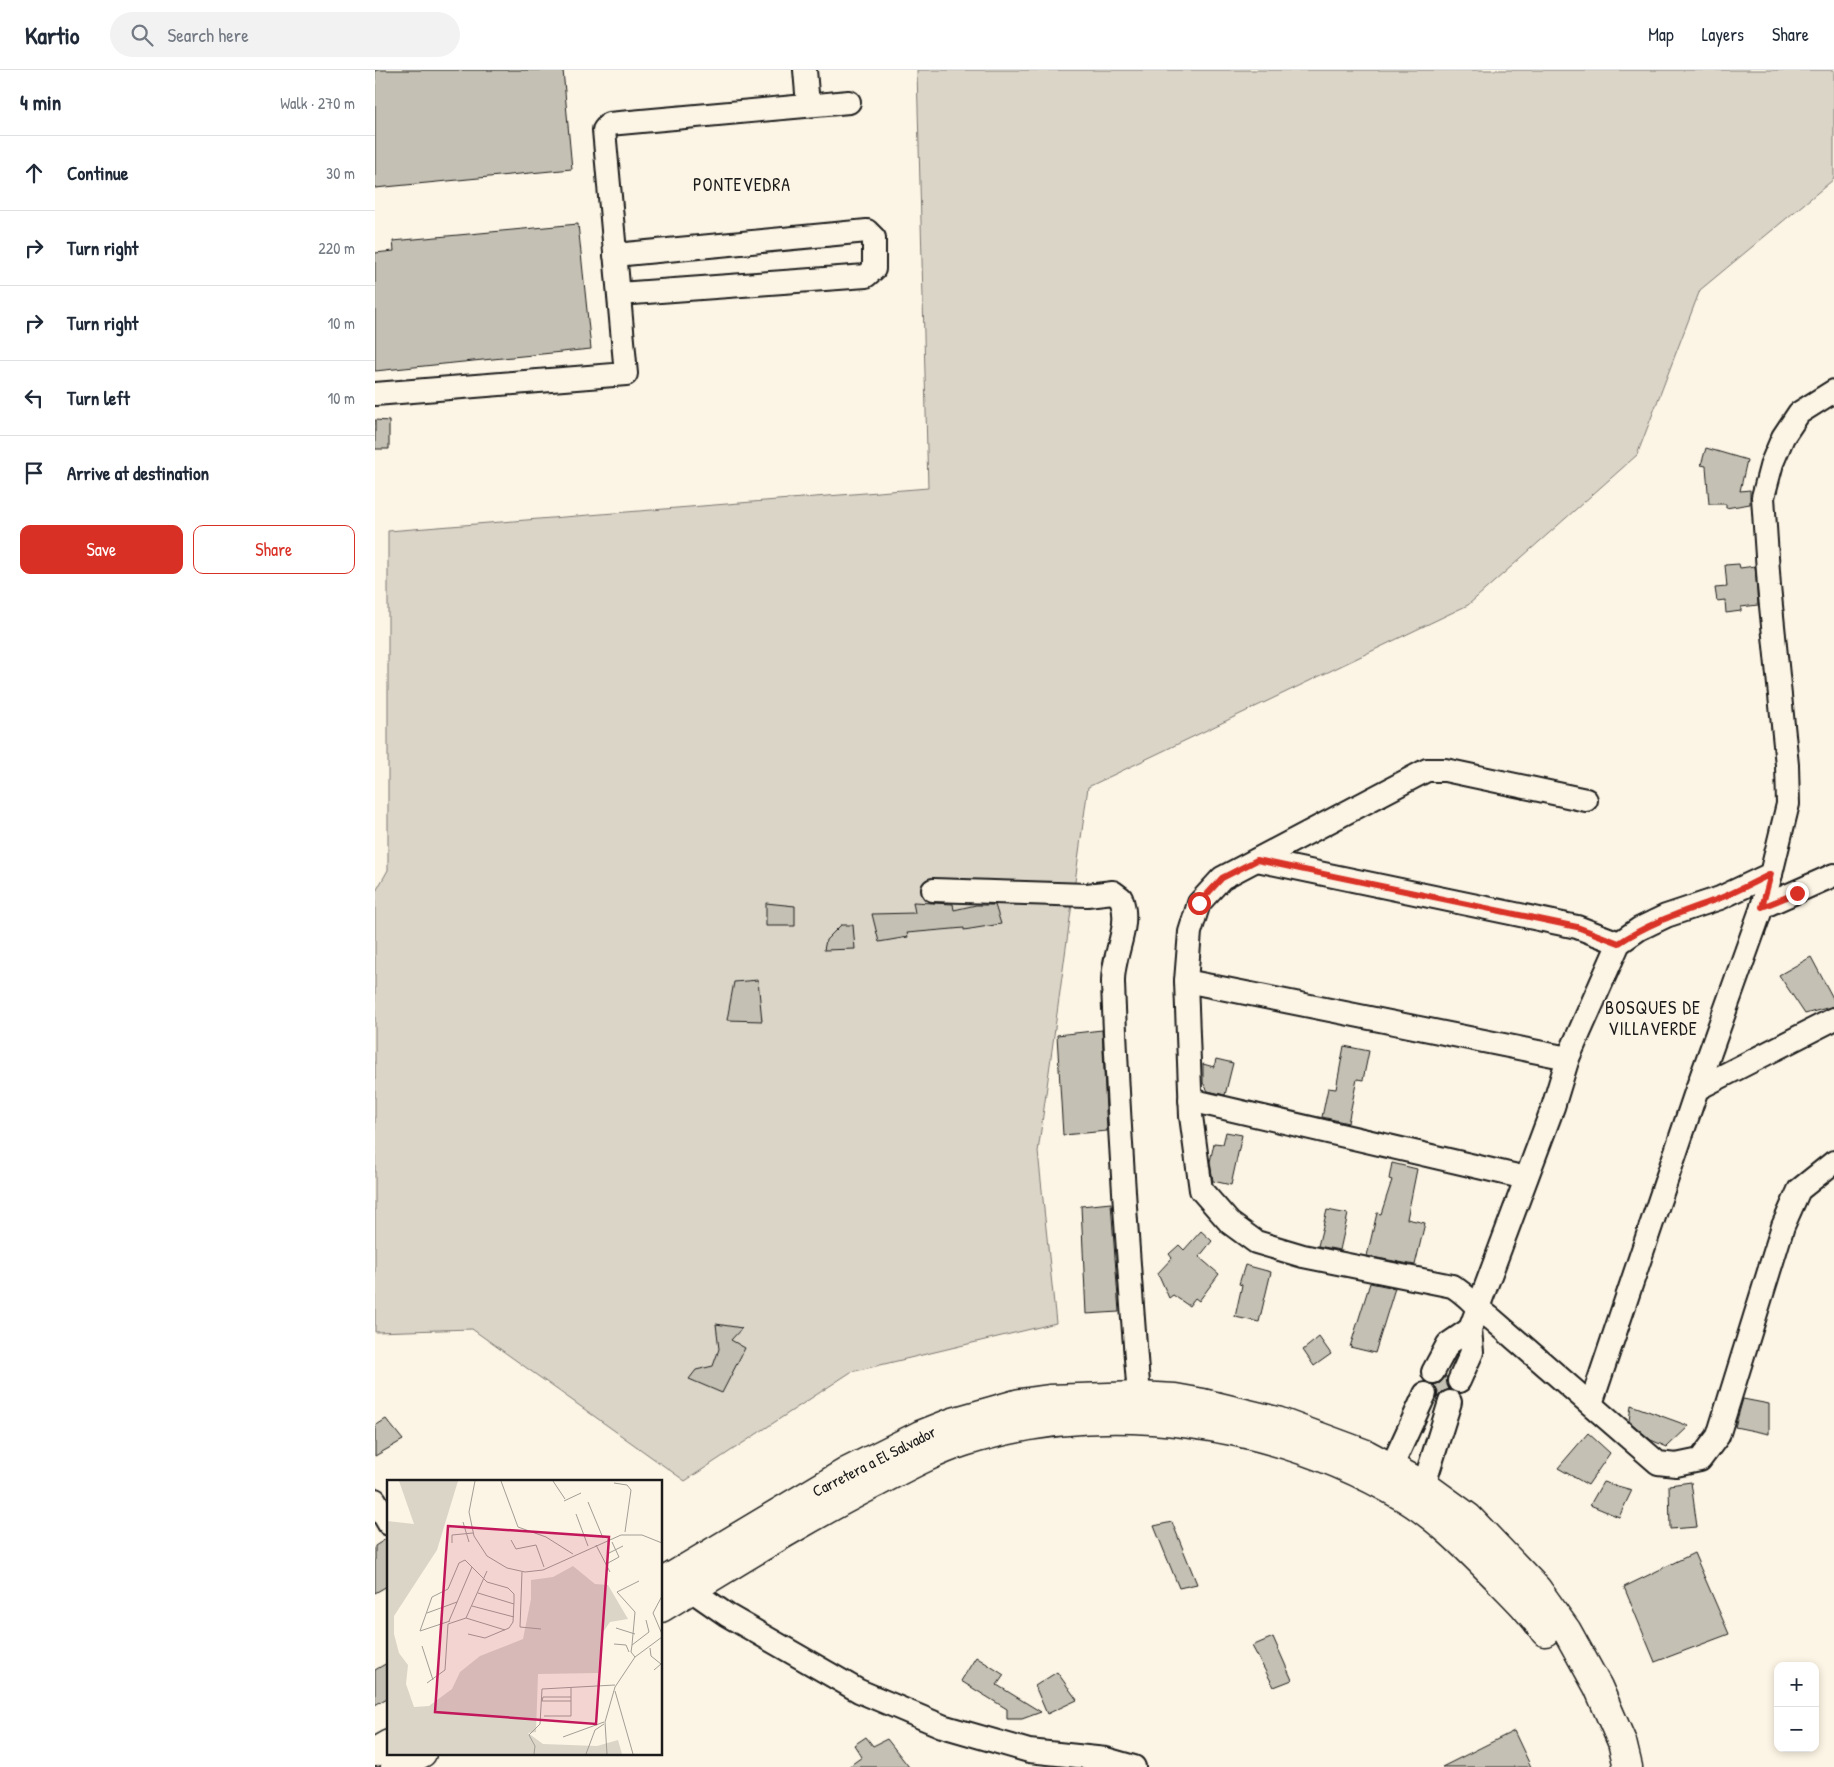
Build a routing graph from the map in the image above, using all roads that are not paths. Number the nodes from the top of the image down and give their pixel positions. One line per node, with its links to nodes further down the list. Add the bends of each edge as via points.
1 (805, 70): 3 (street)
2 (849, 102): 3 (street)
3 (808, 105): 4 (street, via 606,126)
4 (615, 255): 5 (street); 5 (street, via 867,232 874,238 874,269 866,276)
5 (619, 294): 7 (street, via 626,374)
6 (1834, 391): 10 (street, via 1799,413 1771,464 1763,497 1788,804)
7 (375, 394)
8 (1586, 800): 9 (street, via 1445,770 1427,770)
9 (1257, 860): 14 (street, via 1577,927); 15 (street, via 1222,878 1199,903 1191,932)
10 (1771, 874): 13 (street); 14 (street, via 1720,898 1666,916)
11 (1834, 875): 13 (street)
12 (933, 890): 26 (street, via 1087,895 1113,892 1121,898 1125,919 1112,968 1113,1006)
13 (1762, 907): 18 (street)
14 (1619, 943): 17 (street)
15 (1185, 981): 17 (street); 19 (street)
16 (1834, 1019): 18 (street)
17 (1568, 1058): 21 (street)
18 (1697, 1089): 28 (street)
19 (1190, 1100): 21 (street); 22 (street, via 1201,1190 1230,1222 1255,1242 1303,1256 1452,1286 1466,1294)
20 (1834, 1162): 28 (street, via 1799,1190 1783,1226 1718,1436 1700,1460 1677,1465 1658,1463)
21 (1526, 1178): 22 (street)
22 (1474, 1319): 23 (street, via 1448,1344); 24 (street, via 1472,1352); 28 (street, via 1492,1319)
23 (1433, 1372)
24 (1459, 1381)
25 (1425, 1394): 29 (street)
26 (1139, 1396): 29 (highway, Carretera a El Salvador, via 1203,1403 1277,1421 1339,1443); 33 (highway, Carretera a El Salvador, via 1049,1398 953,1422 848,1471)
27 (1449, 1402): 30 (street)
28 (1591, 1404)
29 (1391, 1468): 30 (highway, Carretera a El Salvador)
30 (1424, 1485): 42 (highway, Carretera a El Salvador, via 1468,1517 1537,1589 1567,1631 1598,1687 1622,1742)
31 (375, 1500): 32 (street)
32 (387, 1521)
33 (663, 1582)
34 (691, 1590): 35 (highway, Carretera a El Salvador); 40 (street, via 727,1615 859,1691 933,1722 1029,1751 1106,1759); 41 (highway, Carretera a El Salvador, via 828,1508 963,1442 1013,1428 1070,1422 1135,1419 1201,1424 1282,1444 1337,1465 1405,1498 1442,1525 1526,1605 1554,1644 1591,1714)
35 (663, 1607)
36 (387, 1745): 37 (highway)
37 (375, 1752)
38 (419, 1754): 39 (highway)
39 (395, 1767)
40 (1134, 1767)
41 (1610, 1767)
42 (1628, 1767)

